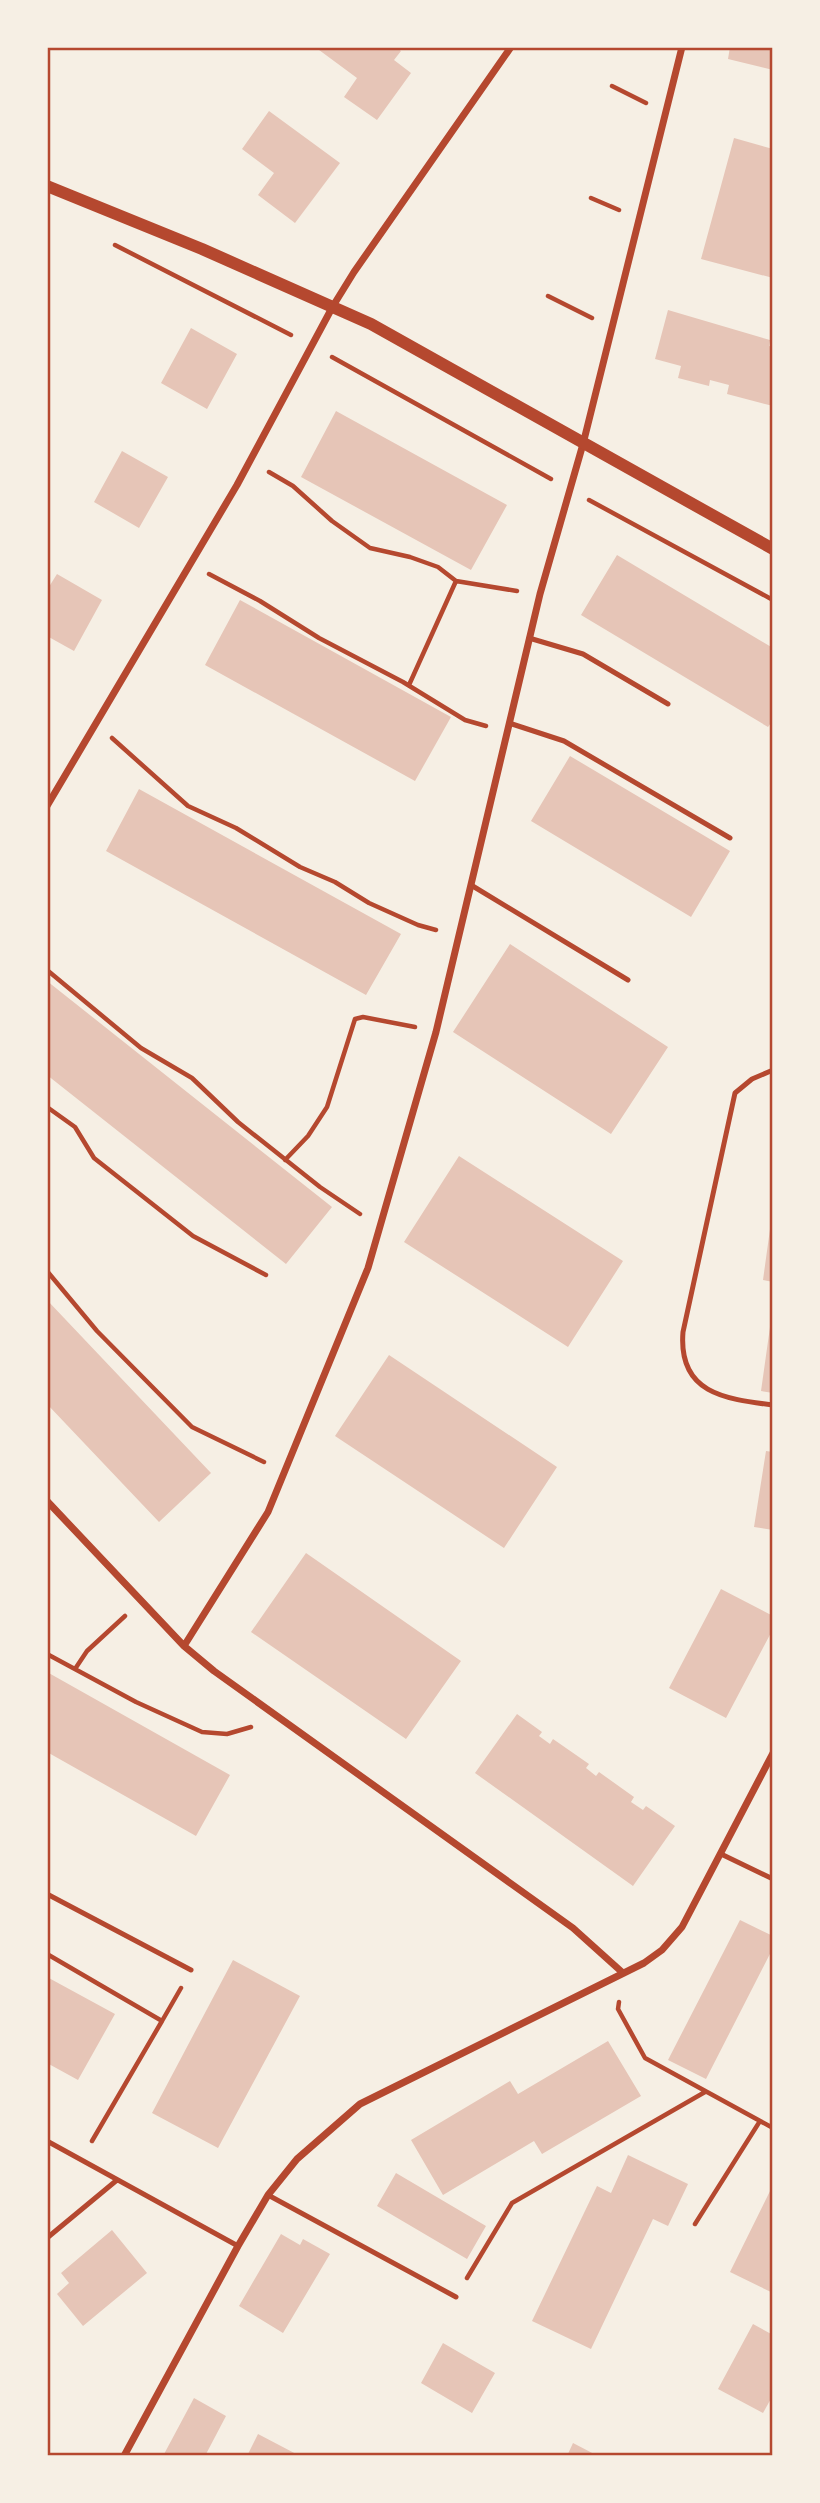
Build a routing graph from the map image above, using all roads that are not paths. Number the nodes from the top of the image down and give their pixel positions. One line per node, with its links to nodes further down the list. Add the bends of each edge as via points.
1 (510, 47): 4 (street)
2 (682, 47): 5 (street)
3 (47, 186): 4 (street)
4 (333, 306): 5 (street); 10 (street, via 250,461)
5 (583, 444): 6 (street); 7 (street)
6 (773, 549)
7 (530, 638): 8 (lane, via 583,654); 9 (street)
8 (668, 704)
9 (508, 727): 11 (lane, via 564,741); 12 (street)
10 (47, 806)
11 (730, 838)
12 (471, 886): 13 (lane); 17 (street, via 436,1032 368,1268 268,1512)
13 (628, 980)
14 (773, 1070): 15 (lane, via 735,1093 681,1350 694,1381 712,1392)
15 (773, 1405)
16 (47, 1501): 17 (street)
17 (184, 1646): 23 (street, via 573,1928)
18 (773, 1753): 19 (street)
19 (721, 1854): 20 (lane); 23 (street, via 682,1927 662,1950)
20 (773, 1879)
21 (47, 1894): 22 (lane)
22 (191, 1970)
23 (623, 1973): 26 (street, via 360,2104 297,2159)
24 (47, 2141): 25 (lane)
25 (117, 2180): 27 (lane); 28 (lane)
26 (268, 2196): 28 (street); 29 (lane)
27 (47, 2238)
28 (238, 2246): 30 (street)
29 (456, 2297)
30 (124, 2456)

